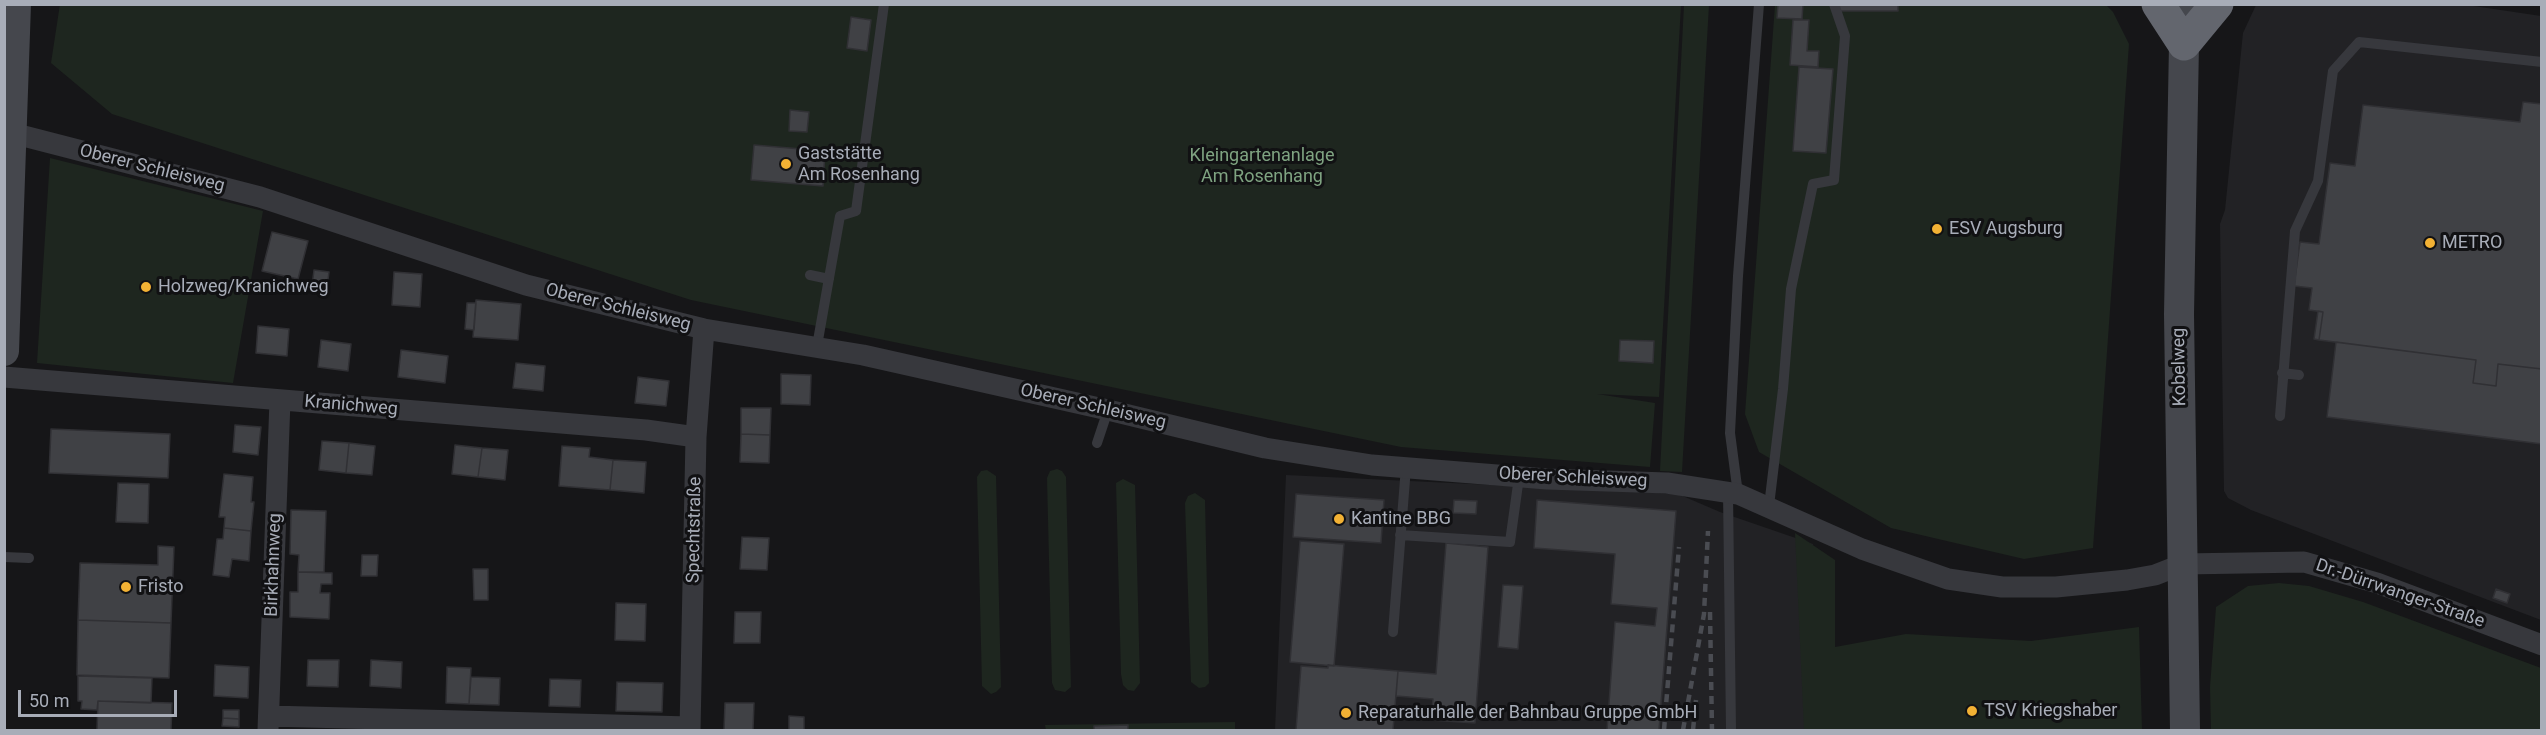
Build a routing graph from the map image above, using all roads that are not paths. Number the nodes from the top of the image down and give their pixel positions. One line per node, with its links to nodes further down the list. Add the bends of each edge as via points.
1 (16, 4): 10 (main road)
2 (884, 4): 13 (lane, via 856,211 840,216)
3 (1759, 4): 27 (lane, via 1738,276 1730,433)
4 (1834, 4): 28 (lane, via 1845,36 1834,180 1813,184 1791,289)
5 (2157, 4): 8 (highway)
6 (2182, 4): 8 (main road, Kobelweg)
7 (2217, 4): 8 (highway)
8 (2184, 44): 32 (main road, Kobelweg, via 2179,314)
9 (2541, 62): 17 (lane, via 2359,42 2333,71 2318,181 2295,231)
10 (12, 133): 11 (main road); 14 (street, Oberer Schleisweg, via 260,197 526,285)
11 (7, 183): 16 (main road)
12 (810, 275): 13 (lane)
13 (829, 279): 15 (lane)
14 (704, 329): 15 (street, Oberer Schleisweg); 23 (street, Spechtstraße)
15 (817, 346): 21 (street, Oberer Schleisweg)
16 (4, 351)
17 (2282, 373): 18 (lane); 22 (lane)
18 (2299, 375)
19 (4, 377): 20 (street, Kranichweg)
20 (280, 400): 23 (street, Kranichweg); 35 (street, Birkhahnweg)
21 (1108, 410): 24 (lane); 25 (street, Oberer Schleisweg, via 1265,448)
22 (2280, 416)
23 (696, 437): 36 (street, Spechtstraße)
24 (1097, 443)
25 (1406, 467): 26 (street, Oberer Schleisweg); 29 (lane)
26 (1519, 477): 27 (street, Oberer Schleisweg, via 1666,483); 29 (lane, via 1510,542)
27 (1733, 493): 28 (street, Oberer Schleisweg); 37 (lane)
28 (1769, 506): 32 (street, Oberer Schleisweg, via 1862,549 1948,579 2002,587 2127,580)
29 (1400, 535): 33 (lane)
30 (4, 557): 31 (lane)
31 (30, 558)
32 (2183, 564): 34 (street, Dr.-Dürrwanger-Straße, via 2304,562 2377,583); 38 (main road, Kobelweg)
33 (1393, 632)
34 (2541, 645)
35 (268, 723): 36 (street)
36 (690, 729)
37 (1731, 730)
38 (2185, 730)

